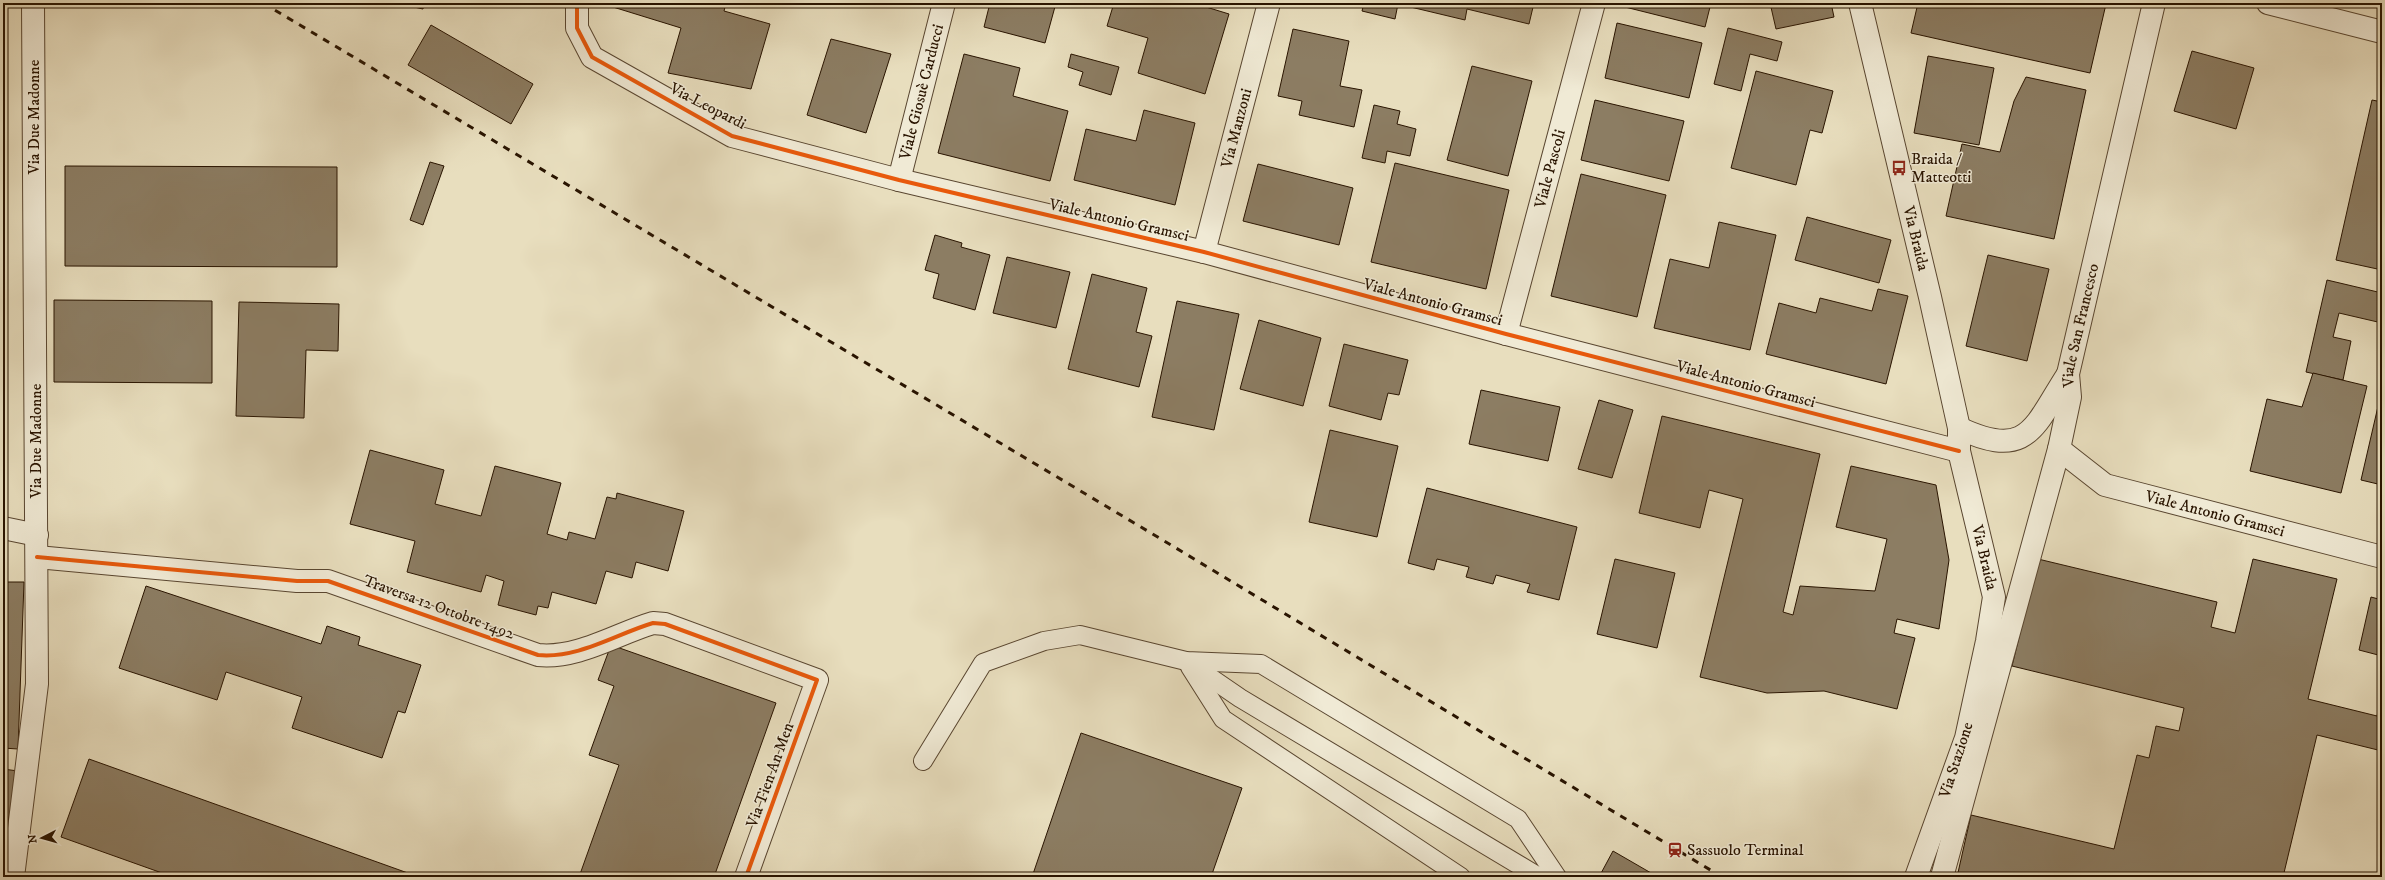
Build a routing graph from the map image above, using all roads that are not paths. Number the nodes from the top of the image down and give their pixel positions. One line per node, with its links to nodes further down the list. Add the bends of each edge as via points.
1 (33, 3): 18 (street, Via Due Madonne)
2 (577, 3): 10 (street, Via Leopardi, via 577,28 592,57 732,136)
3 (944, 3): 10 (street, Viale Giosuè Carducci)
4 (1269, 3): 11 (street, Via Manzoni)
5 (1594, 3): 12 (street, Viale Pascoli)
6 (1860, 3): 14 (street, Via Braida)
7 (2154, 3): 13 (street, Viale San Francesco)
8 (2268, 3): 9 (street)
9 (2382, 32)
10 (899, 180): 11 (street, Viale Antonio Gramsci)
11 (1204, 252): 12 (street, Viale Antonio Gramsci)
12 (1506, 334): 16 (street, Viale Antonio Gramsci)
13 (2068, 374): 14 (street, via 2030,433 2018,440 1979,438); 15 (street, Viale San Francesco, via 2070,397)
14 (1959, 428): 16 (street, Via Braida)
15 (2059, 449): 20 (street, Viale Antonio Gramsci, via 2105,485); 21 (street, Viale San Francesco)
16 (1960, 451): 21 (street, Via Braida, via 1994,597)
17 (3, 528): 18 (street)
18 (37, 535): 19 (street, Via Due Madonne)
19 (37, 557): 23 (street, Traversa 12 Ottobre 1492, via 297,581 328,581 538,655 568,653 647,625 665,624); 25 (street, Via Due Madonne, via 37,684)
20 (2382, 557)
21 (1996, 643): 30 (street, Via Stazione, via 1966,738); 31 (street, Via Stazione)
22 (1186, 661): 24 (lane, via 1080,635 1044,641 989,661 983,664); 27 (lane, via 1223,719); 28 (lane, via 1240,698); 29 (lane, via 1261,664 1518,819)
23 (817, 680): 26 (street, Via Tien An Men)
24 (923, 762)
25 (12, 877)
26 (746, 877)
27 (1461, 877)
28 (1539, 877)
29 (1557, 877)
30 (1916, 877)
31 (1942, 877)

